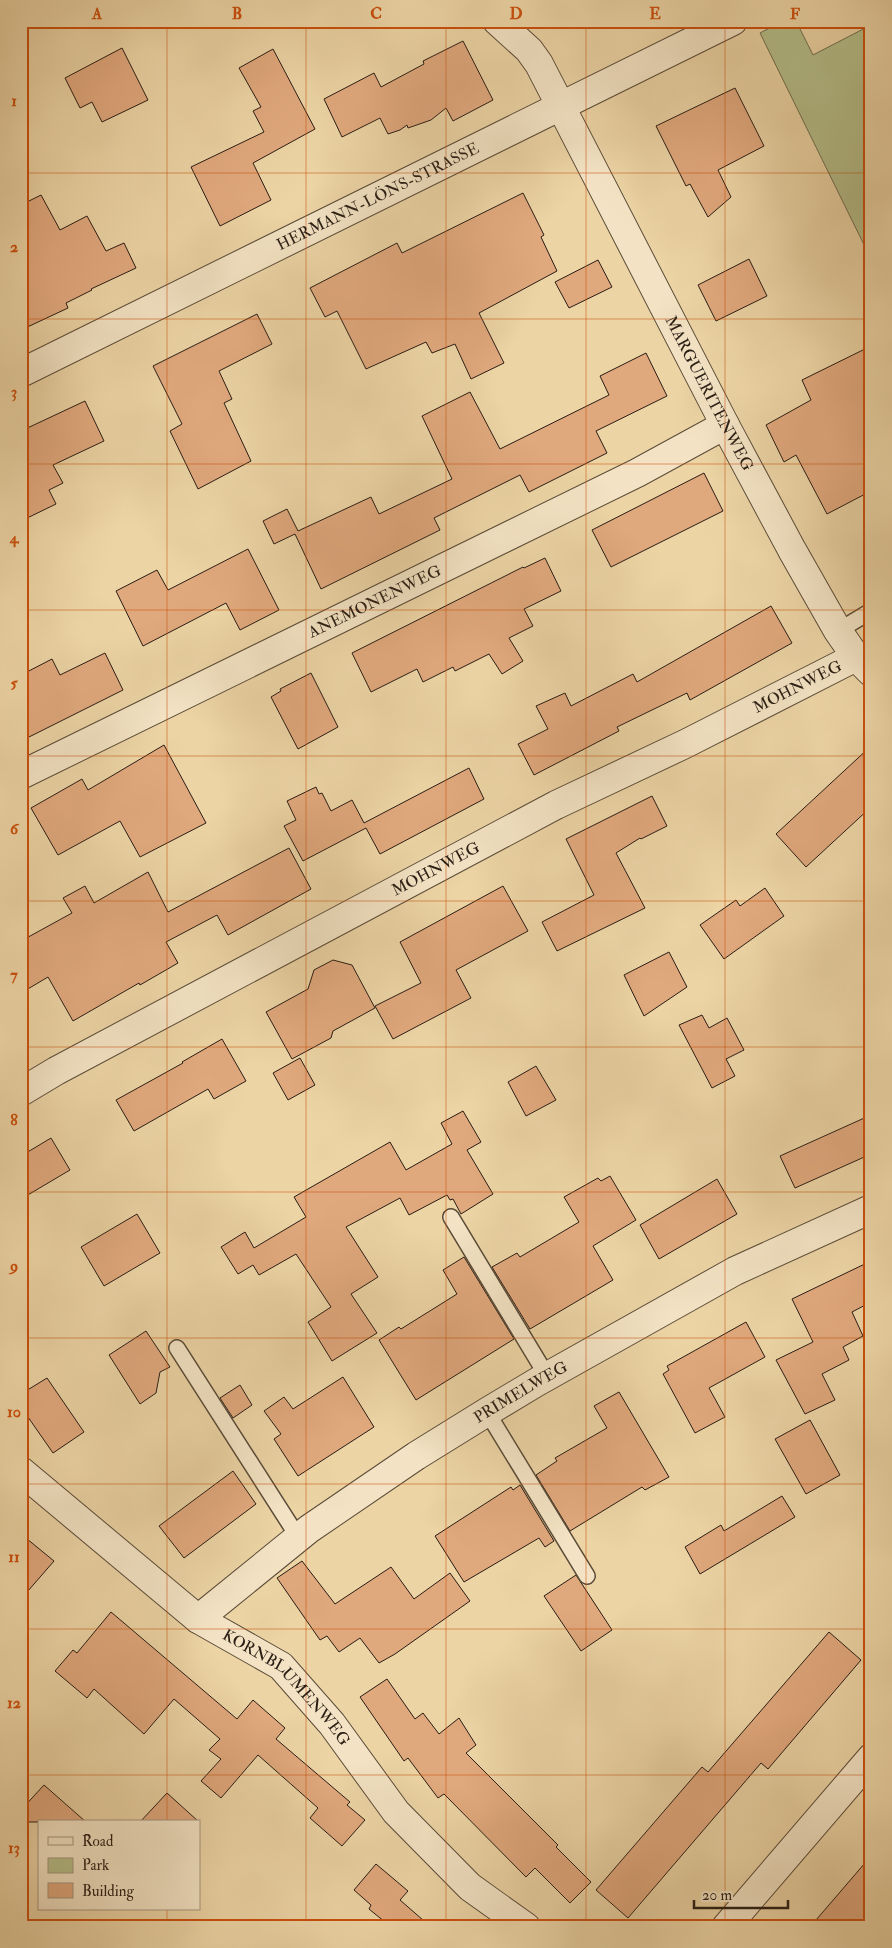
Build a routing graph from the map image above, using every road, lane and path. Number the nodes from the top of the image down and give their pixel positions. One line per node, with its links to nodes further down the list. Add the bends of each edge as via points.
1 (497, 21): 3 (street, MARGUERITENWEG, via 529,50)
2 (733, 21): 3 (street, HERMANN-LÖNS-STRASSE)
3 (561, 105): 4 (street, HERMANN-LÖNS-STRASSE); 5 (street, MARGUERITENWEG)
4 (21, 373)
5 (725, 425): 7 (street, MARGUERITENWEG); 9 (street, ANEMONENWEG, via 629,477)
6 (871, 611): 7 (lane)
7 (838, 631): 8 (street, MARGUERITENWEG)
8 (864, 665): 10 (street, MOHNWEG, via 556,805)
9 (21, 775)
10 (21, 1092)
11 (871, 1209): 14 (street, PRIMELWEG, via 735,1271)
12 (451, 1217): 14 (lane)
13 (177, 1348): 17 (lane)
14 (547, 1376): 15 (street, PRIMELWEG)
15 (486, 1412): 17 (street, PRIMELWEG); 18 (lane)
16 (21, 1471): 19 (street, KORNBLUMENWEG)
17 (298, 1537): 19 (street, PRIMELWEG)
18 (587, 1576)
19 (198, 1619): 21 (street, KORNBLUMENWEG, via 281,1666 332,1724 396,1812 470,1887)
20 (869, 1764): 22 (street)
21 (526, 1927)
22 (726, 1927)

